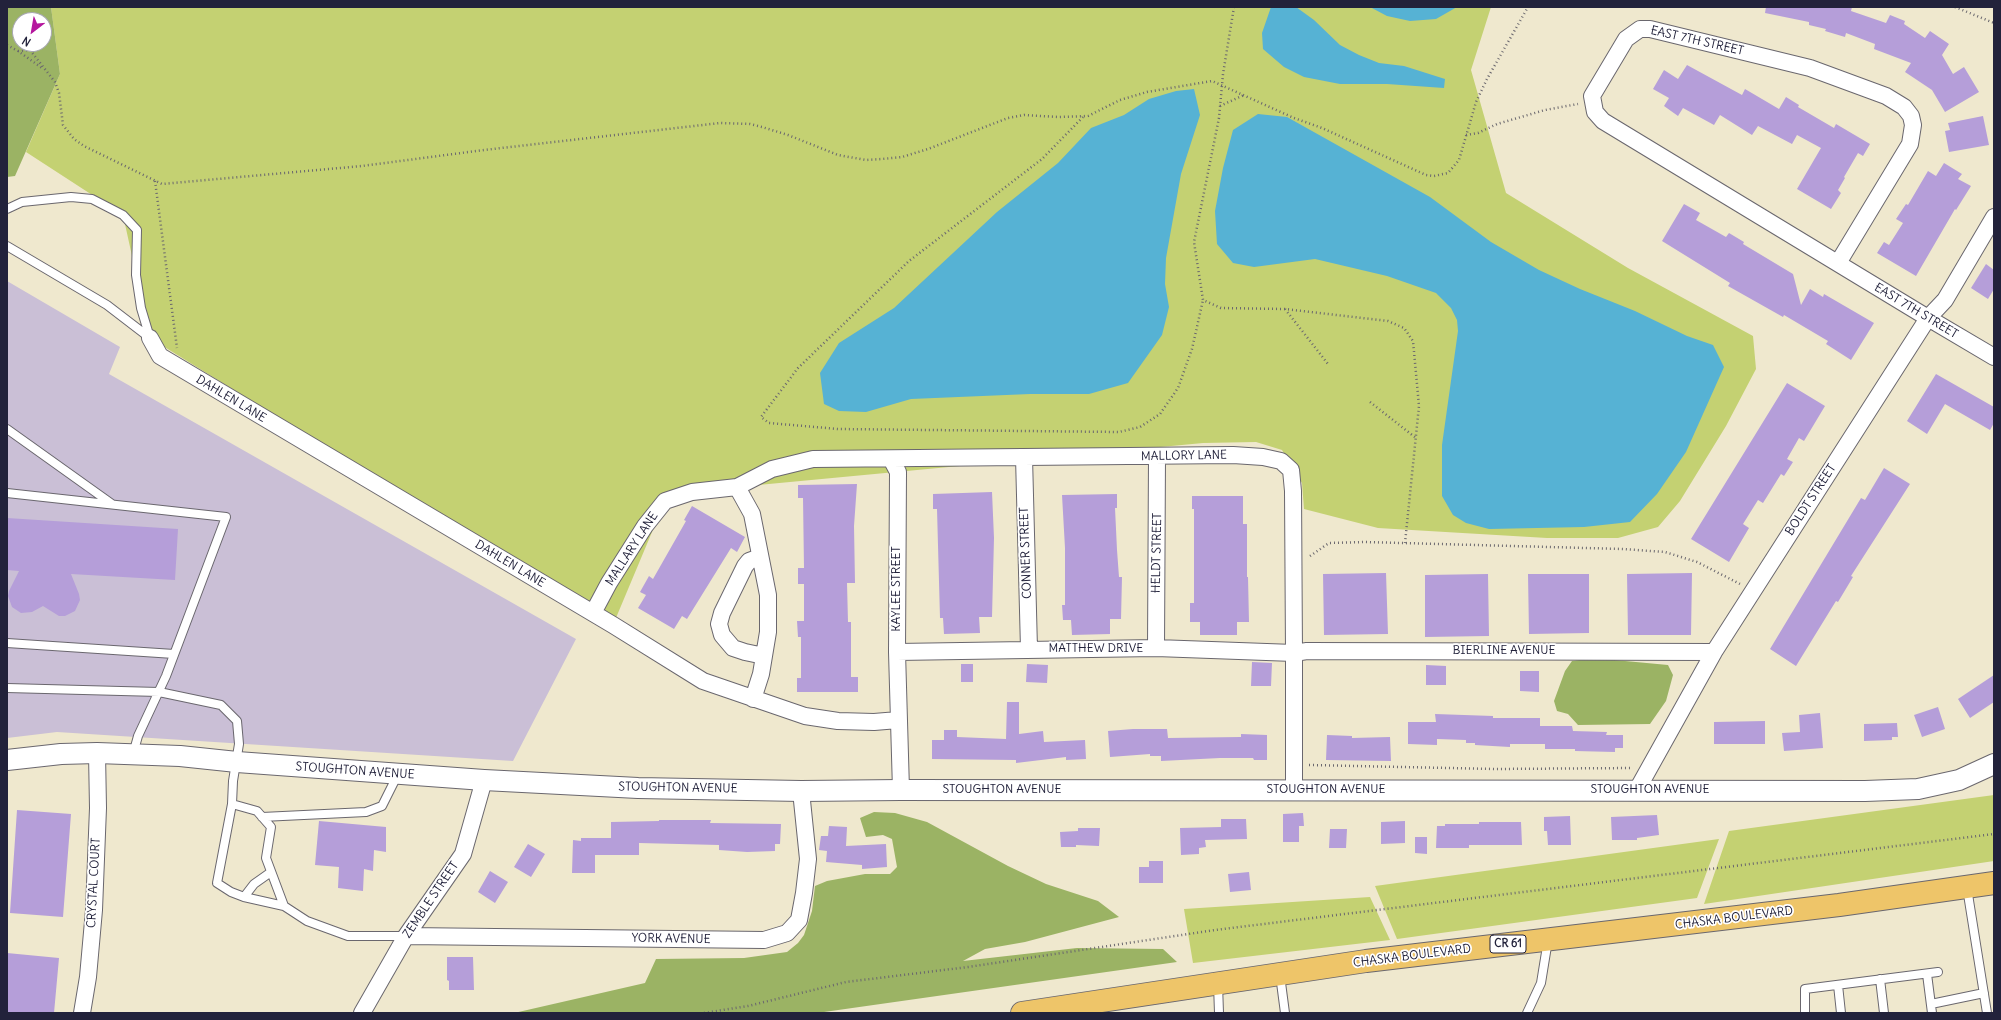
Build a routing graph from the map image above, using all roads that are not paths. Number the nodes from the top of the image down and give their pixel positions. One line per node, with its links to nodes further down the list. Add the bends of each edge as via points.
1 (7, 208): 6 (lane, via 22,202 92,199 123,215 137,230 136,275 141,308)
2 (1994, 217): 5 (street, BOLDT STREET, via 1945,300)
3 (7, 246): 6 (lane, via 107,305)
4 (1838, 263): 4 (street, EAST 7TH STREET, via 1910,144 1913,125 1911,116 1896,101 1810,68 1650,29 1640,29 1626,39 1595,89 1592,102 1595,112 1603,121); 5 (street, EAST 7TH STREET)
5 (1928, 318): 7 (street, EAST 7TH STREET); 21 (street, BOLDT STREET)
6 (150, 338): 16 (street, DAHLEN LANE, via 160,356 179,368)
7 (1994, 357)
8 (7, 429): 14 (lane)
9 (1024, 457): 10 (street, MALLORY LANE); 11 (street, MALLORY LANE); 19 (street, CONNER STREET)
10 (1157, 457): 18 (street, HELDT STREET); 22 (street, MALLORY LANE, via 1263,457 1281,461 1291,470)
11 (891, 459): 12 (street, MALLARY LANE, via 814,459 772,469); 20 (street, KAYLEE STREET, via 898,472)
12 (737, 487): 15 (street, via 752,514); 16 (street, MALLARY LANE, via 692,492 665,501 641,532)
13 (7, 493): 14 (lane)
14 (113, 505): 23 (lane, via 226,517)
15 (760, 558): 24 (street, via 768,595 768,632); 24 (street, via 745,566 719,624 722,635 734,648)
16 (593, 613): 27 (street, DAHLEN LANE, via 703,681)
17 (7, 642): 23 (lane)
18 (1156, 648): 19 (street, MATTHEW DRIVE); 22 (street, MATTHEW DRIVE)
19 (1029, 649): 20 (street, MATTHEW DRIVE)
20 (897, 652): 28 (street, KAYLEE STREET)
21 (1714, 652): 22 (street, BIERLINE AVENUE); 38 (street, BOLDT STREET)
22 (1294, 653): 37 (street, MALLORY LANE)
23 (174, 654): 26 (lane)
24 (764, 656): 27 (street)
25 (7, 688): 26 (lane)
26 (159, 692): 30 (lane, via 138,736); 32 (lane, via 221,705 237,721)
27 (753, 699): 28 (street, DAHLEN LANE, via 805,716 838,721)
28 (898, 720): 36 (street, KAYLEE STREET)
29 (97, 753): 30 (street, STOUGHTON AVENUE); 31 (street, STOUGHTON AVENUE); 57 (street, CRYSTAL COURT, via 98,808 94,910)
30 (133, 755): 32 (street, STOUGHTON AVENUE, via 180,756)
31 (7, 760)
32 (237, 762): 34 (street, STOUGHTON AVENUE); 40 (lane)
33 (1994, 764): 38 (street, STOUGHTON AVENUE, via 1959,780 1918,789)
34 (398, 774): 35 (street, STOUGHTON AVENUE); 41 (lane, via 382,806 366,812)
35 (484, 780): 39 (street, STOUGHTON AVENUE, via 638,788); 47 (street, ZEMBLE STREET, via 463,854)
36 (901, 790): 37 (street, STOUGHTON AVENUE); 39 (street, STOUGHTON AVENUE)
37 (1294, 790): 38 (street, STOUGHTON AVENUE)
38 (1637, 790)
39 (801, 791): 47 (street, YORK AVENUE, via 808,859 798,920 787,934 764,940)
40 (232, 804): 41 (lane, via 257,811); 45 (lane, via 217,883 230,892)
41 (262, 817): 42 (lane, via 271,827 266,858)
42 (271, 872): 45 (lane, via 254,884); 46 (lane)
43 (1994, 883): 44 (main road, CHASKA BOULEVARD / CR 61)
44 (1967, 887): 48 (main road, CHASKA BOULEVARD / CR 61); 55 (lane)
45 (244, 897): 46 (lane)
46 (284, 906): 47 (lane, via 307,921 348,936)
47 (406, 936): 58 (street, ZEMBLE STREET)
48 (1548, 940): 50 (main road, CHASKA BOULEVARD / CR 61); 62 (lane, via 1541,983)
49 (1938, 972): 51 (lane)
50 (1280, 974): 53 (main road, CHASKA BOULEVARD / CR 61); 61 (lane)
51 (1927, 974): 52 (lane); 56 (lane)
52 (1880, 980): 54 (lane); 65 (lane)
53 (1218, 984): 59 (main road, CHASKA BOULEVARD / CR 61, via 1106,1004); 60 (lane)
54 (1838, 985): 63 (lane, via 1805,989); 64 (lane)
55 (1984, 993): 56 (lane); 67 (lane)
56 (1931, 1004): 66 (lane)
57 (82, 1013)
58 (362, 1013)
59 (1022, 1013)
60 (1219, 1013)
61 (1285, 1013)
62 (1527, 1013)
63 (1805, 1013)
64 (1841, 1013)
65 (1884, 1013)
66 (1932, 1013)
67 (1987, 1013)

